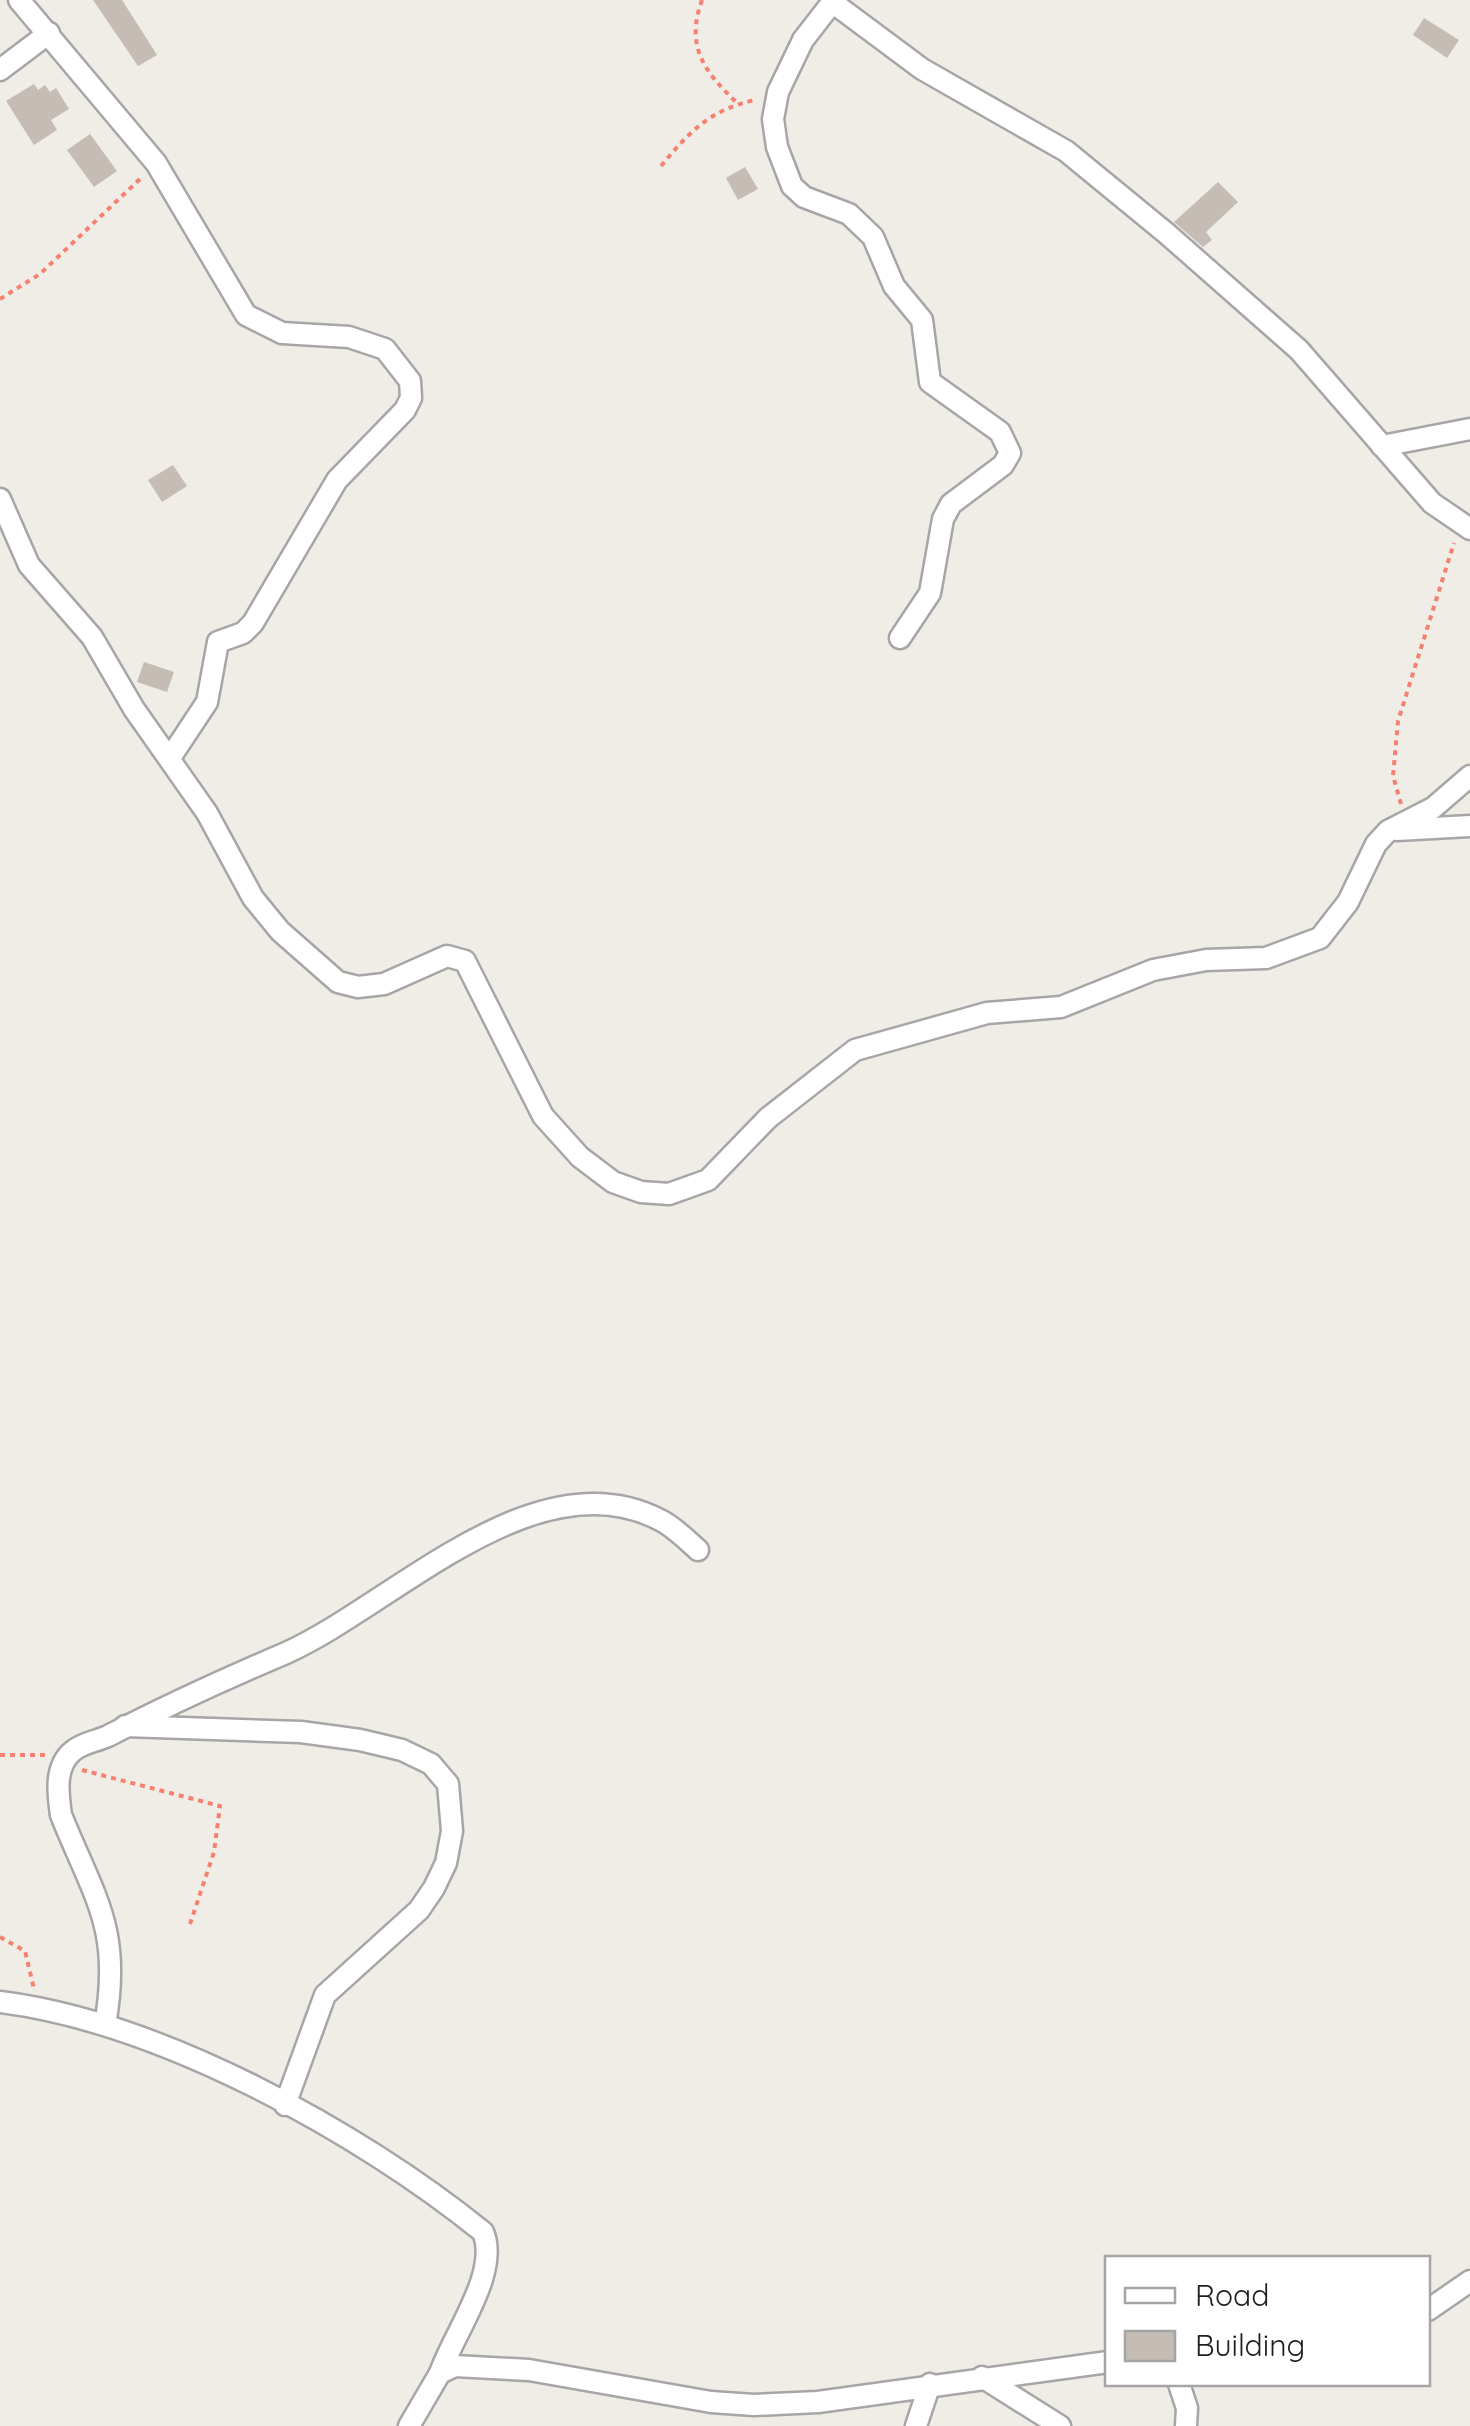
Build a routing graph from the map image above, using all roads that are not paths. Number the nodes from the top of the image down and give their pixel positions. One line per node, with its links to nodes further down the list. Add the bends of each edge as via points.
1 (19, 0): 3 (street)
2 (833, 1): 6 (street, via 922,69 1066,152 1299,350); 9 (street, via 802,40 778,92 773,119 784,174 804,196 859,221 872,237 894,286 922,320 930,382 1007,441 1010,453 943,518 930,592)
3 (49, 33): 4 (street); 10 (street, via 156,163 246,315 282,334 349,338 385,348 410,381 405,410 337,480 253,623 218,642 208,702)
4 (0, 70)
5 (1470, 429): 6 (street)
6 (1382, 446): 8 (street, via 1432,503)
7 (0, 500): 10 (street, via 29,564 92,637)
8 (1466, 528)
9 (900, 638)
10 (170, 758): 13 (street, via 253,898 312,961 338,982 358,987 384,984 447,956 465,961 543,1116 602,1174 640,1192 669,1194 708,1180 768,1118 855,1050 987,1014 1060,1007 1152,970 1266,958 1320,938)
11 (1470, 776): 13 (street, via 1433,808)
12 (1470, 826): 13 (street)
13 (1388, 831)
14 (698, 1550): 15 (street, via 666,1523 609,1505 520,1518 285,1653)
15 (123, 1726): 17 (street, via 74,1750 58,1780 61,1815 111,1941); 18 (street, via 360,1740 416,1757 448,1784 452,1831 434,1888 419,1910 325,1996)
16 (0, 2002): 17 (street)
17 (106, 2025): 18 (street)
18 (285, 2106): 22 (street, via 390,2165 483,2232 490,2249 485,2274)
19 (1470, 2281): 20 (street)
20 (1430, 2309)
21 (1105, 2362): 23 (street)
22 (440, 2373): 24 (street, via 455,2366 529,2370 754,2404 818,2402); 26 (street)
23 (982, 2377): 24 (street); 28 (street)
24 (930, 2384): 27 (street)
25 (1180, 2386): 29 (street)
26 (409, 2426)
27 (916, 2426)
28 (1060, 2426)
29 (1186, 2426)

